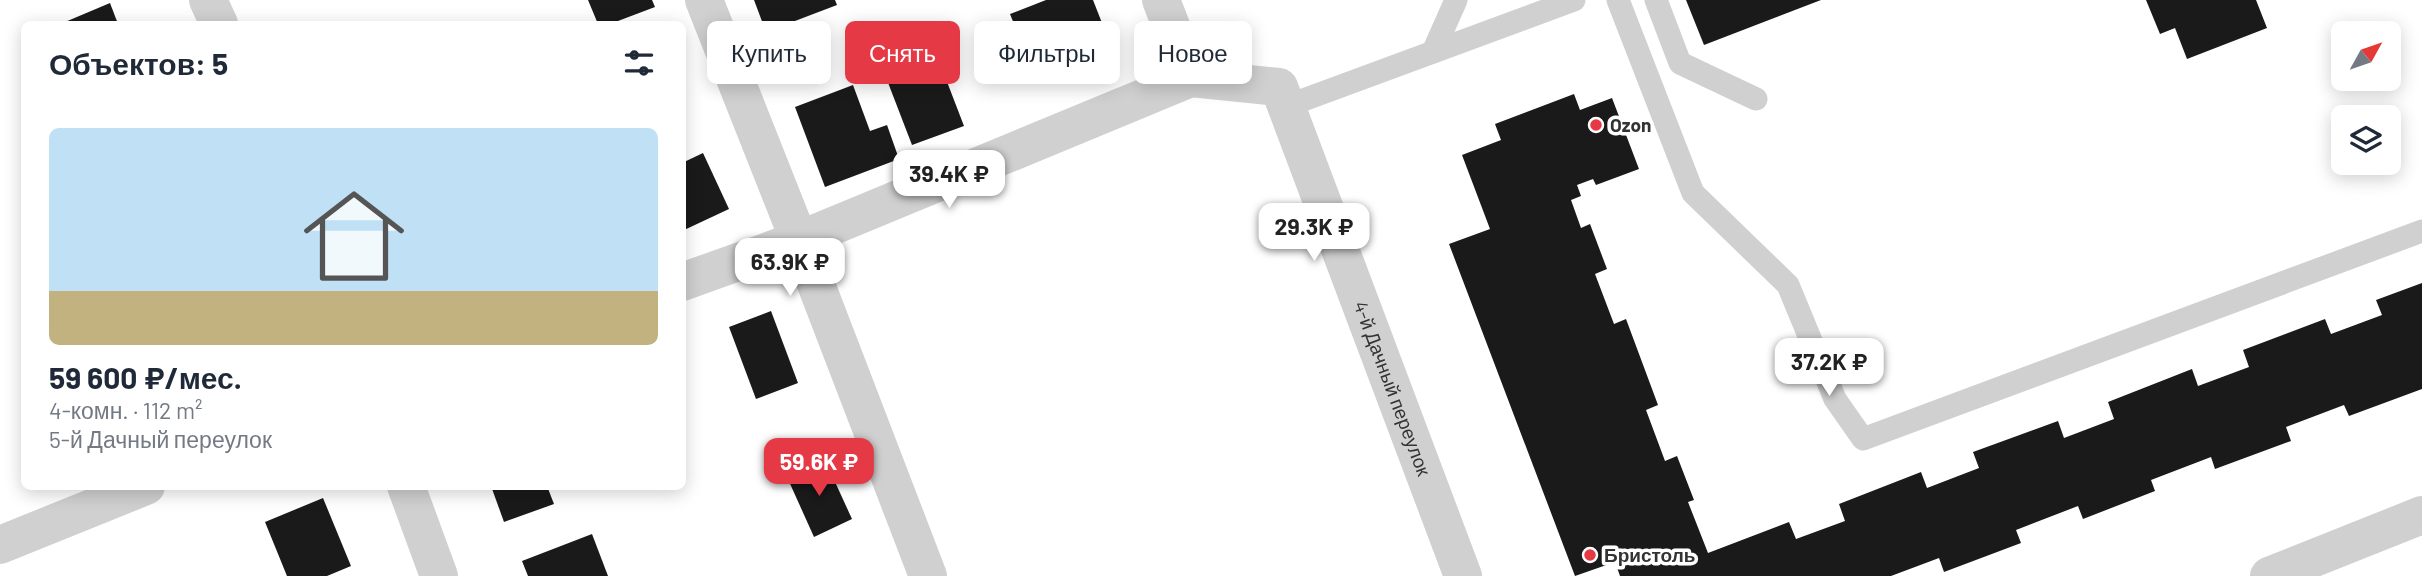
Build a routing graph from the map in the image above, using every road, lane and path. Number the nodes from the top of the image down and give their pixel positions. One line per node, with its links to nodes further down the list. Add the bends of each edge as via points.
1 (208, 0): 8 (street)
2 (704, 0): 16 (street)
3 (1161, 0): 9 (street)
4 (1456, 0): 10 (lane)
5 (1574, 0): 10 (lane)
6 (1618, 0): 15 (lane, via 1693,192 1788,285 1835,399 1863,439)
7 (1656, 0): 13 (lane, via 1680,63)
8 (218, 21)
9 (1169, 21)
10 (1433, 52): 14 (lane)
11 (1176, 84): 16 (street)
12 (1252, 84): 14 (street, 4-й Дачный переулок, via 1279,86)
13 (1756, 99)
14 (1287, 106): 24 (street, 4-й Дачный переулок)
15 (2422, 231)
16 (799, 240): 17 (street); 23 (street)
17 (686, 281)
18 (136, 490): 21 (street)
19 (407, 490): 22 (street)
20 (2422, 515): 25 (street)
21 (0, 545)
22 (439, 576)
23 (928, 576)
24 (1464, 576)
25 (2269, 576)

